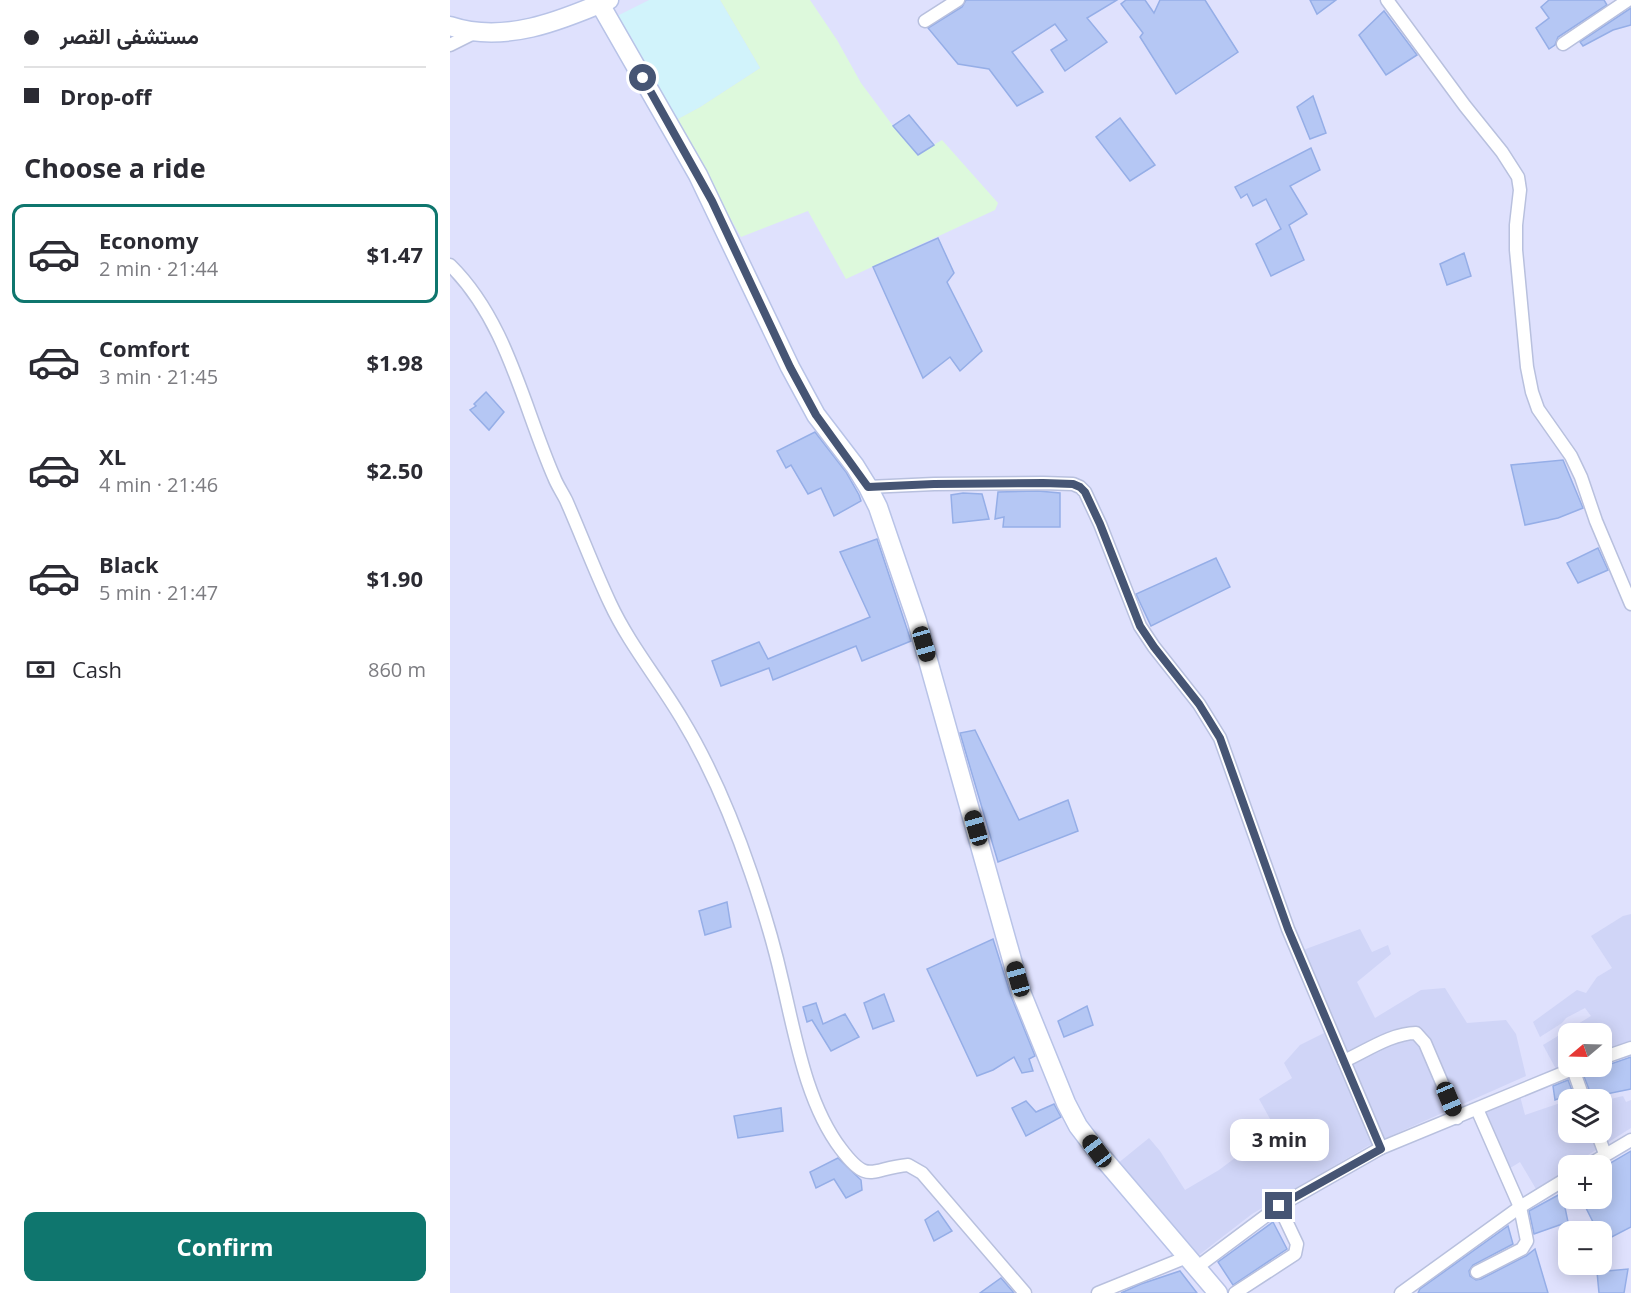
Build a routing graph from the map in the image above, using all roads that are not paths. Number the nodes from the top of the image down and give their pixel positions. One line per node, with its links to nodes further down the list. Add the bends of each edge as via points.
1 (958, 0): 5 (street)
2 (1387, 0): 12 (street, via 1518,177 1516,250 1532,392 1538,409 1581,477)
3 (1628, 0): 8 (street)
4 (605, 2): 7 (street, via 529,28); 11 (street, via 698,175 816,415)
5 (925, 21)
6 (450, 26): 7 (street)
7 (476, 32): 9 (street)
8 (1563, 44)
9 (450, 45)
10 (450, 265): 28 (street, via 492,323 610,605 683,720 739,835 773,943 792,1027 823,1120 860,1170 869,1174 909,1165 922,1173)
11 (868, 487): 15 (street, via 1043,483 1073,484 1085,492 1140,626 1220,738 1288,929); 26 (street, via 917,621 1021,992 1040,1042 1078,1126)
12 (1631, 604)
13 (1631, 1048): 14 (street)
14 (1612, 1055)
15 (1344, 1061): 18 (street, via 1387,1041 1416,1033 1425,1043); 21 (street)
16 (1558, 1075): 17 (street)
17 (1477, 1109): 18 (street); 25 (street)
18 (1457, 1118): 21 (street)
19 (1631, 1140): 22 (street)
20 (1601, 1143): 22 (street)
21 (1381, 1149): 24 (street)
22 (1605, 1154)
23 (1558, 1184): 25 (street)
24 (1279, 1206): 26 (street); 31 (street, via 1297,1244 1295,1254)
25 (1520, 1207): 27 (street, via 1526,1245); 32 (street)
26 (1192, 1262): 29 (street); 30 (street)
27 (1477, 1272)
28 (1025, 1293)
29 (1098, 1293)
30 (1218, 1293)
31 (1235, 1293)
32 (1401, 1293)

